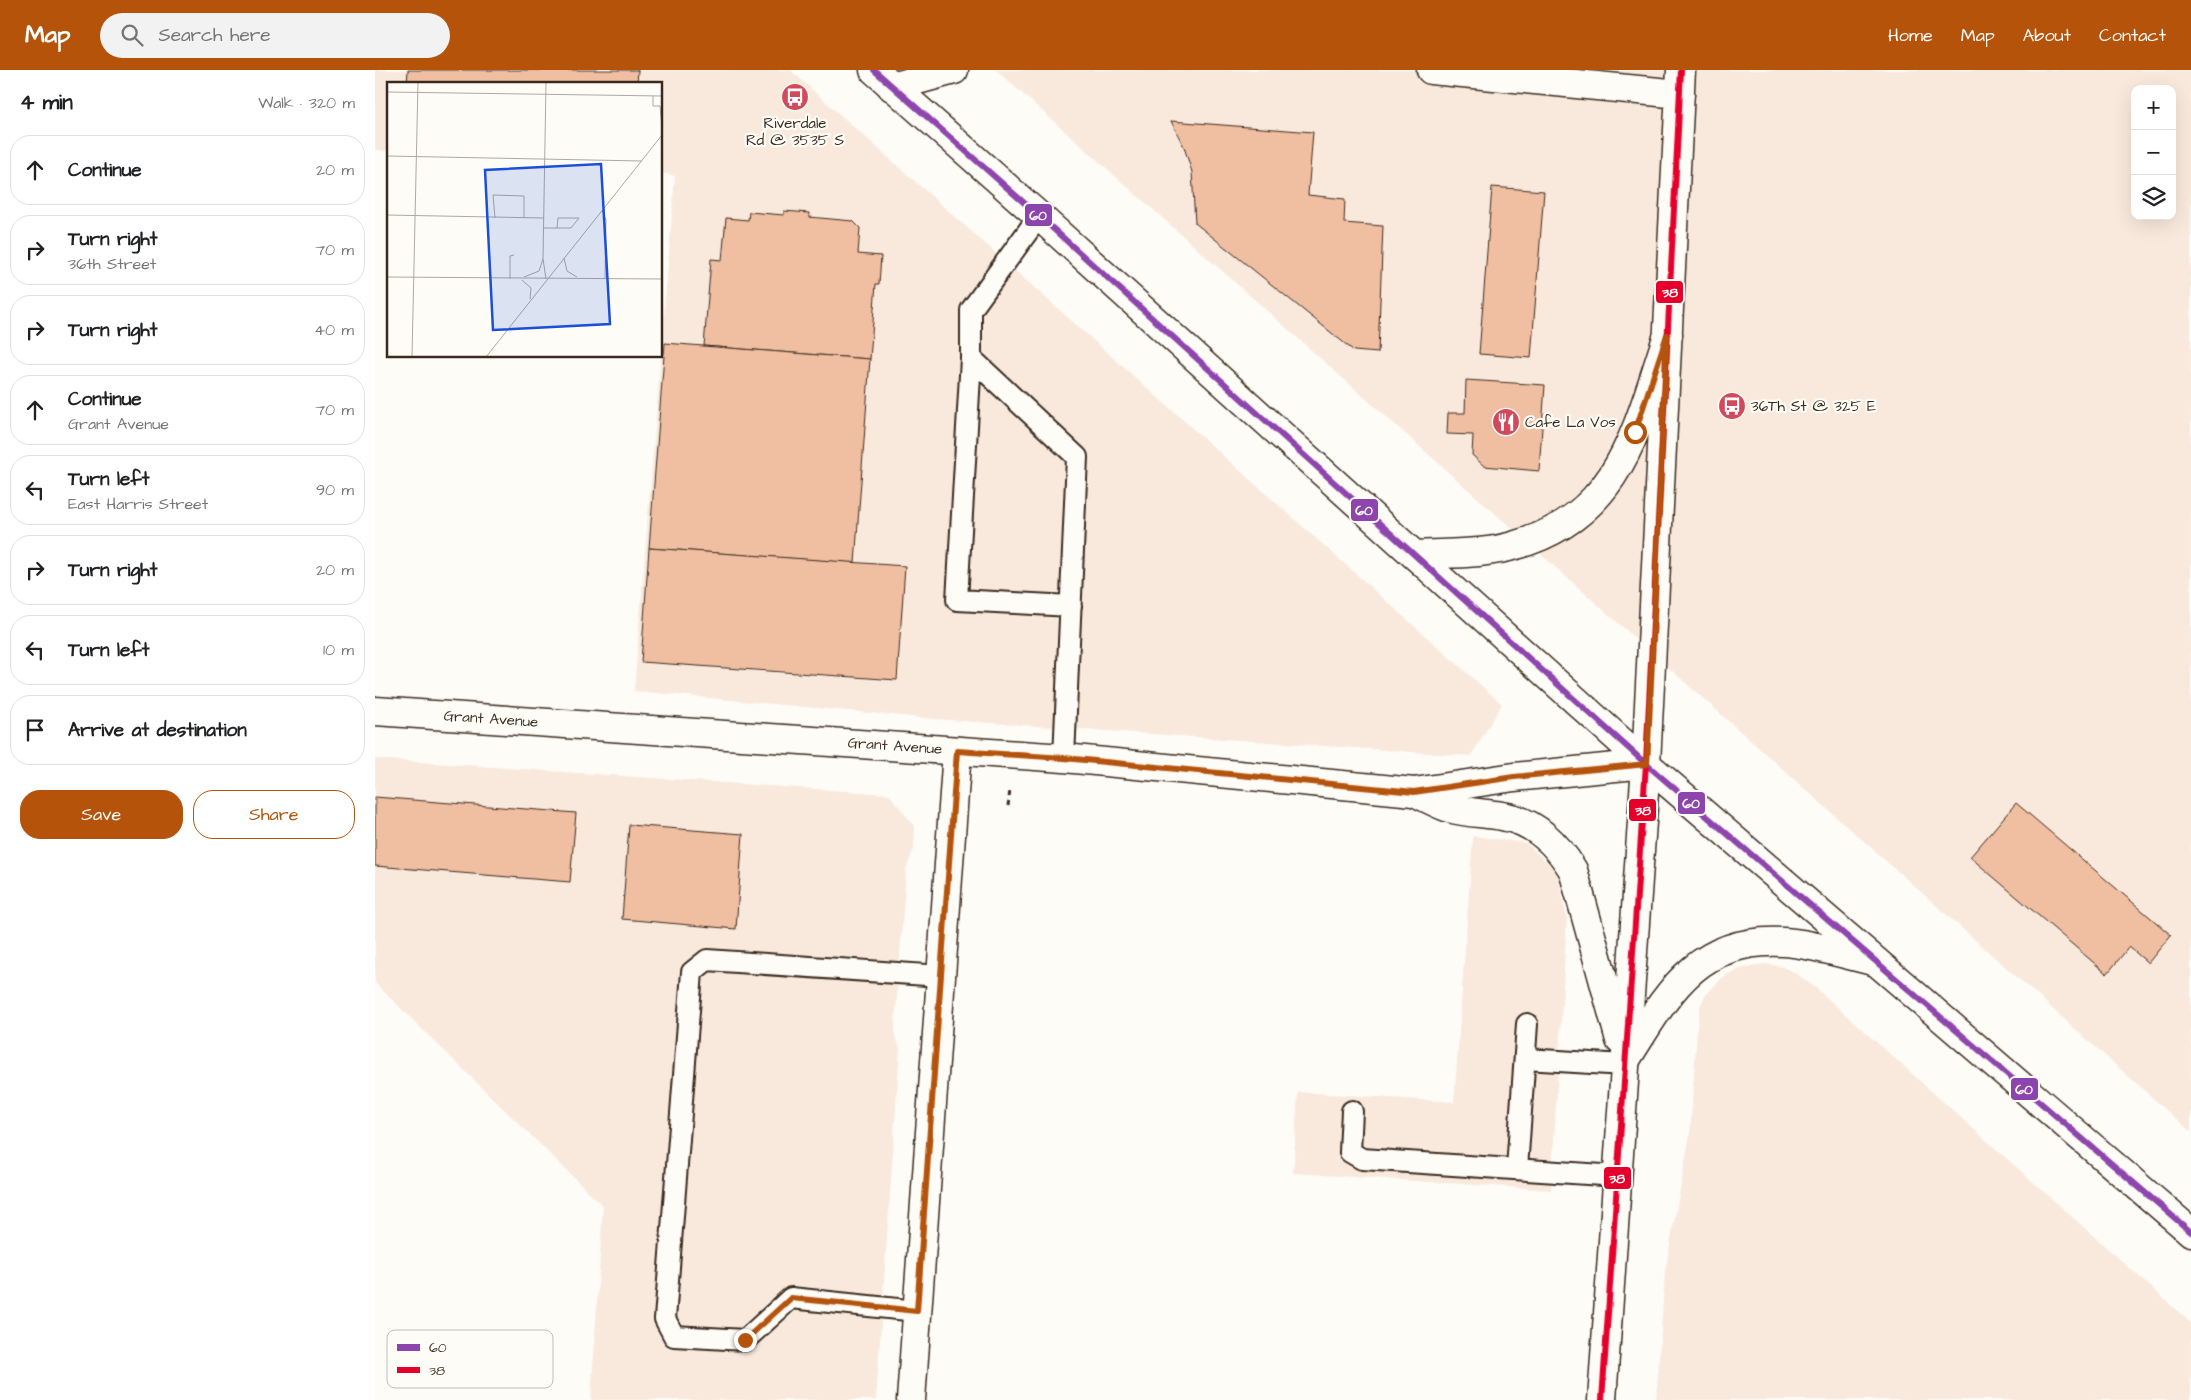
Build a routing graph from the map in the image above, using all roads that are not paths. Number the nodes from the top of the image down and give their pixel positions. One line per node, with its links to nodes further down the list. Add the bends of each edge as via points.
1 (954, 70): 3 (main road)
2 (1431, 70): 4 (main road)
3 (883, 78): 5 (main road)
4 (1681, 82): 6 (main road)
5 (1039, 216): 7 (lane, via 971,310); 8 (main road)
6 (1667, 335): 8 (main road, via 1623,460 1607,486 1586,508 1562,526 1515,546 1490,551); 13 (main road)
7 (971, 358): 9 (lane, via 1077,457); 9 (lane, via 957,600)
8 (1415, 555): 13 (main road)
9 (1071, 606): 12 (lane)
10 (375, 711): 11 (main road, Grant Avenue)
11 (957, 751): 12 (main road, Grant Avenue); 16 (main road)
12 (1064, 758): 14 (main road, Grant Avenue)
13 (1647, 764): 14 (main road, via 1514,777); 15 (main road); 19 (main road)
14 (1414, 792): 19 (main road, via 1449,808 1505,816 1522,822 1552,841 1564,855 1573,870)
15 (1877, 962): 19 (main road, via 1784,942 1758,942 1733,947 1706,959 1683,976 1665,998); 23 (main road)
16 (941, 976): 24 (main road); 24 (lane, via 707,960 692,972 665,1319 674,1336 745,1340 791,1298)
17 (1527, 1024): 18 (lane)
18 (1525, 1059): 19 (lane); 21 (lane)
19 (1625, 1063): 22 (main road)
20 (1352, 1111): 21 (lane, via 1350,1152 1362,1159)
21 (1517, 1169): 22 (lane)
22 (1618, 1176): 26 (main road)
23 (2191, 1232)
24 (917, 1311): 25 (main road)
25 (911, 1400)
26 (1602, 1400)

